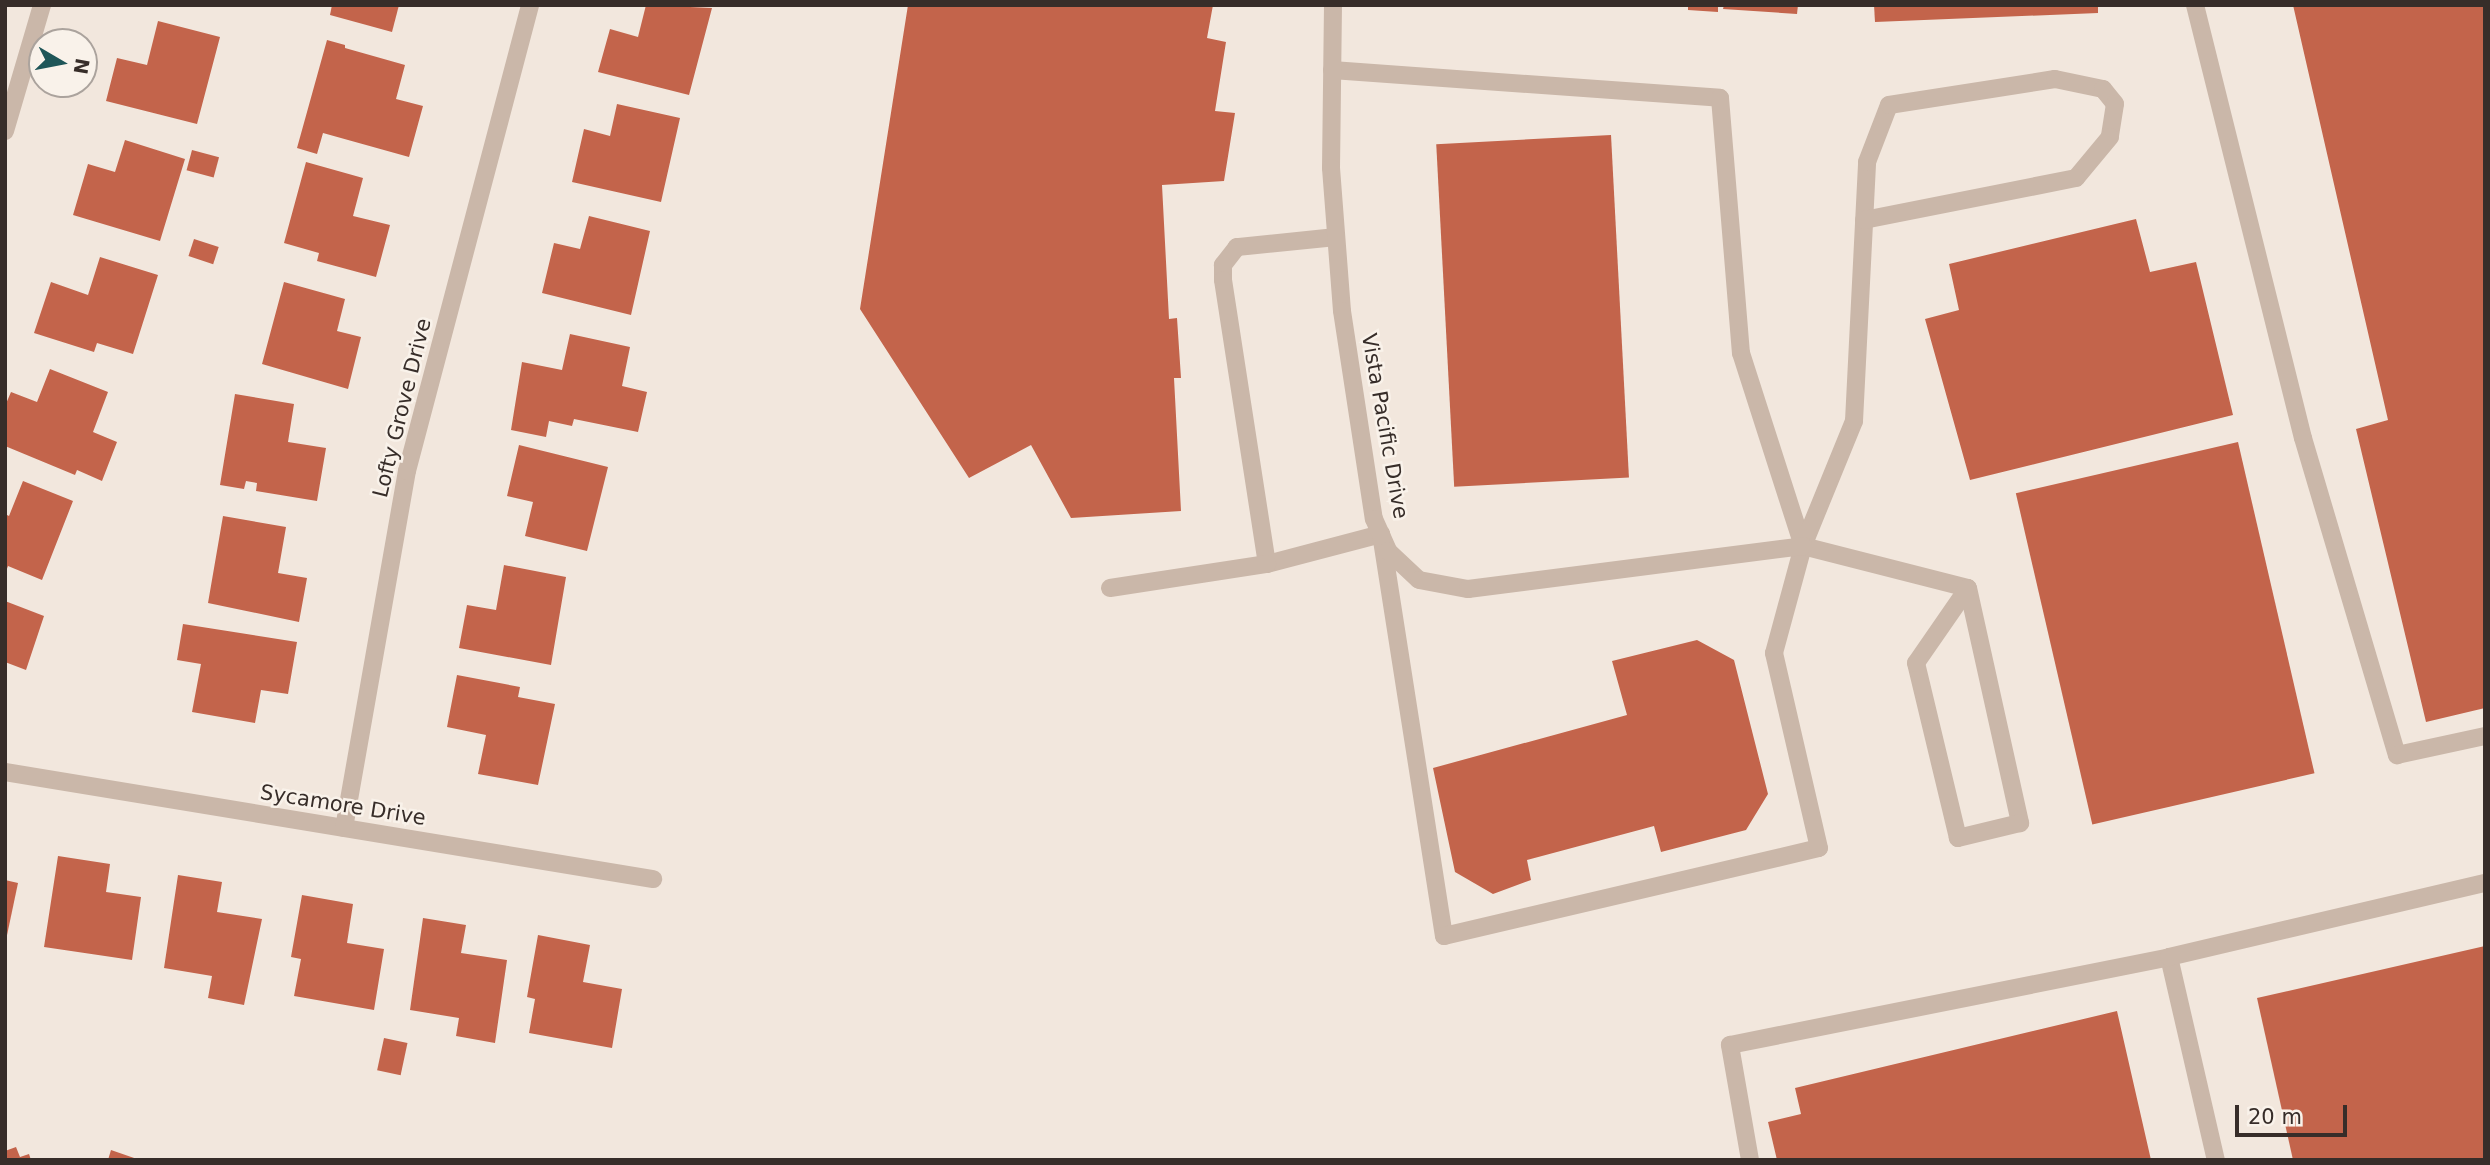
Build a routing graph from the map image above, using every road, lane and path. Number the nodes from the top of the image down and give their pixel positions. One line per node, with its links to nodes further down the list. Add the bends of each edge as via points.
1 (41, 5): 6 (street)
2 (530, 5): 16 (street, Lofty Grove Drive, via 407,471)
3 (1334, 5): 5 (street, Vista Pacific Drive)
4 (2195, 5): 14 (street, via 2303,438 2397,755)
5 (1332, 70): 8 (street, Vista Pacific Drive); 10 (street, via 1720,98 1741,353)
6 (5, 131)
7 (1864, 220): 7 (street, via 1867,162 1889,105 2055,79 2104,89 2115,104 2110,137 2076,178); 10 (street, via 1854,421)
8 (1336, 237): 9 (street, Vista Pacific Drive, via 1342,311 1374,520); 11 (street, via 1237,247 1223,264)
9 (1381, 534): 10 (street, Vista Pacific Drive, via 1388,551 1419,580 1468,589); 10 (street, via 1444,936 1819,848 1774,653); 11 (street)
10 (1802, 546): 13 (street)
11 (1267, 564): 12 (street)
12 (1110, 588)
13 (1968, 588): 13 (street, via 2020,823 1958,838 1916,663)
14 (2485, 736)
15 (5, 772): 16 (street, Sycamore Drive)
16 (344, 828): 17 (street, Sycamore Drive)
17 (653, 879)
18 (2485, 883): 19 (street)
19 (2169, 957): 20 (street, via 1730,1045); 21 (street)
20 (1750, 1160)
21 (2216, 1160)

